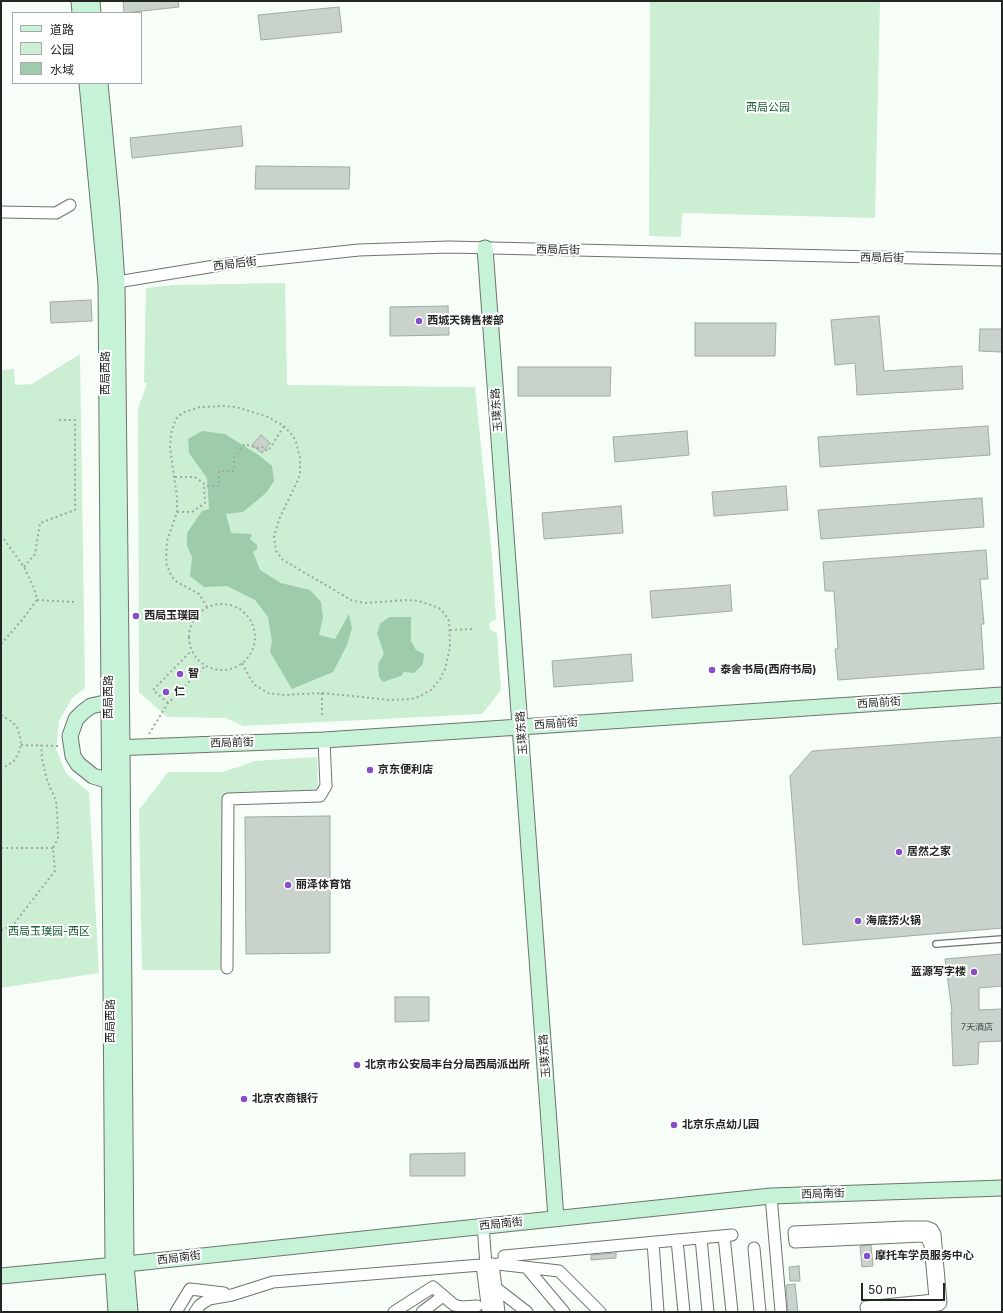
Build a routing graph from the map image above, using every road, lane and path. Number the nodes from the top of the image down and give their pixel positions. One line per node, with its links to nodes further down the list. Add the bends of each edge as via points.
1 (79, 1): 3 (street)
2 (92, 1): 4 (street)
3 (80, 12)
4 (93, 12)
5 (87, 84): 30 (street, 西局西路, via 106,284)
6 (100, 84): 11 (street, 西局西路)
7 (70, 205): 8 (street, via 56,213)
8 (1, 212)
9 (485, 248): 10 (street, 西局后街); 11 (street, 西局后街, via 358,250 227,264); 34 (street, 玉璞东路)
10 (1002, 260)
11 (116, 282): 40 (street, 西局西路)
12 (59, 420): 18 (path, via 75,420 74,510 40,523 35,554)
13 (284, 426): 14 (path, via 268,417 236,407 200,407 182,413 176,419 171,433 170,448); 15 (path, via 268,451 245,444 234,458 234,472 219,471 219,486); 23 (path, via 296,442 301,467 276,530 274,546 280,556 289,565 353,601 366,603 405,600 430,604 444,613 449,621)
14 (175, 477): 15 (path, via 195,477); 16 (path)
15 (204, 484): 16 (path, via 205,503 192,512)
16 (177, 512): 21 (path, via 167,541 168,570 177,582 199,594)
17 (1, 535): 18 (path)
18 (24, 567): 19 (path)
19 (37, 600): 20 (path); 24 (path)
20 (75, 602)
21 (207, 607): 25 (path, via 192,620 188,641); 26 (path, via 229,604 248,616 255,638 253,649)
22 (473, 629): 23 (path)
23 (450, 630): 28 (path, via 450,647 445,669 436,685 426,694 411,699 390,700)
24 (1, 644)
25 (191, 651): 27 (path); 31 (path, via 153,690)
26 (242, 663): 27 (path, via 227,670); 28 (path, via 255,685 268,693)
27 (205, 666): 31 (path)
28 (322, 694): 33 (path)
29 (1002, 695): 34 (street, 西局前街)
30 (109, 702): 38 (street, via 91,706 76,719 70,736); 40 (street, 西局西路)
31 (168, 703): 39 (path)
32 (1, 715): 36 (path, via 17,727)
33 (322, 718)
34 (521, 727): 35 (street, 西局前街); 51 (street, 玉璞东路)
35 (324, 740): 39 (street, 西局前街); 48 (street, via 326,786 320,796 228,799)
36 (21, 745): 37 (path); 41 (path, via 13,762)
37 (41, 745): 38 (path); 44 (path, via 47,780 56,802 58,838)
38 (70, 746): 42 (street, via 72,756 84,770)
39 (141, 747): 40 (street, 西局前街)
40 (116, 748): 42 (street, 西局西路); 58 (street, 西局西路)
41 (1, 769)
42 (109, 782): 58 (street, 西局西路)
43 (1, 848): 44 (path)
44 (53, 848): 45 (path, via 55,871 13,925)
45 (1, 930)
46 (1002, 939): 47 (lane)
47 (936, 944)
48 (227, 968)
49 (1002, 1188): 50 (street, 西局南街)
50 (771, 1196): 51 (street, 西局南街); 84 (street)
51 (556, 1218): 52 (street, 西局南街)
52 (483, 1226): 57 (street); 58 (street, 西局南街)
53 (701, 1238): 54 (street); 81 (street); 82 (street, via 728,1235)
54 (677, 1240): 55 (street); 80 (street)
55 (653, 1242): 59 (street, via 504,1256); 79 (street)
56 (754, 1248): 83 (street)
57 (487, 1264): 59 (street); 62 (street); 63 (street); 64 (street, via 273,1282)
58 (120, 1265): 61 (street, 西局南街); 68 (street, 西局西路); 69 (street, 西局西路)
59 (505, 1265): 60 (street)
60 (527, 1268): 77 (street); 78 (street, via 559,1271)
61 (1, 1276)
62 (496, 1288): 75 (street); 76 (street)
63 (486, 1294): 66 (street); 74 (street)
64 (232, 1295): 70 (street, via 190,1289); 71 (street, via 209,1299)
65 (443, 1296): 66 (street, via 454,1305); 72 (street, via 433,1286); 73 (street)
66 (474, 1309)
67 (868, 1310): 67 (street, via 941,1303 935,1234 932,1229 906,1227 794,1232 795,1242 922,1236 927,1238 930,1245 934,1300)
68 (116, 1312)
69 (130, 1312)
70 (176, 1312)
71 (195, 1312)
72 (394, 1312)
73 (422, 1312)
74 (488, 1312)
75 (499, 1312)
76 (527, 1312)
77 (564, 1312)
78 (600, 1312)
79 (658, 1312)
80 (684, 1312)
81 (708, 1312)
82 (732, 1312)
83 (760, 1312)
84 (781, 1312)

